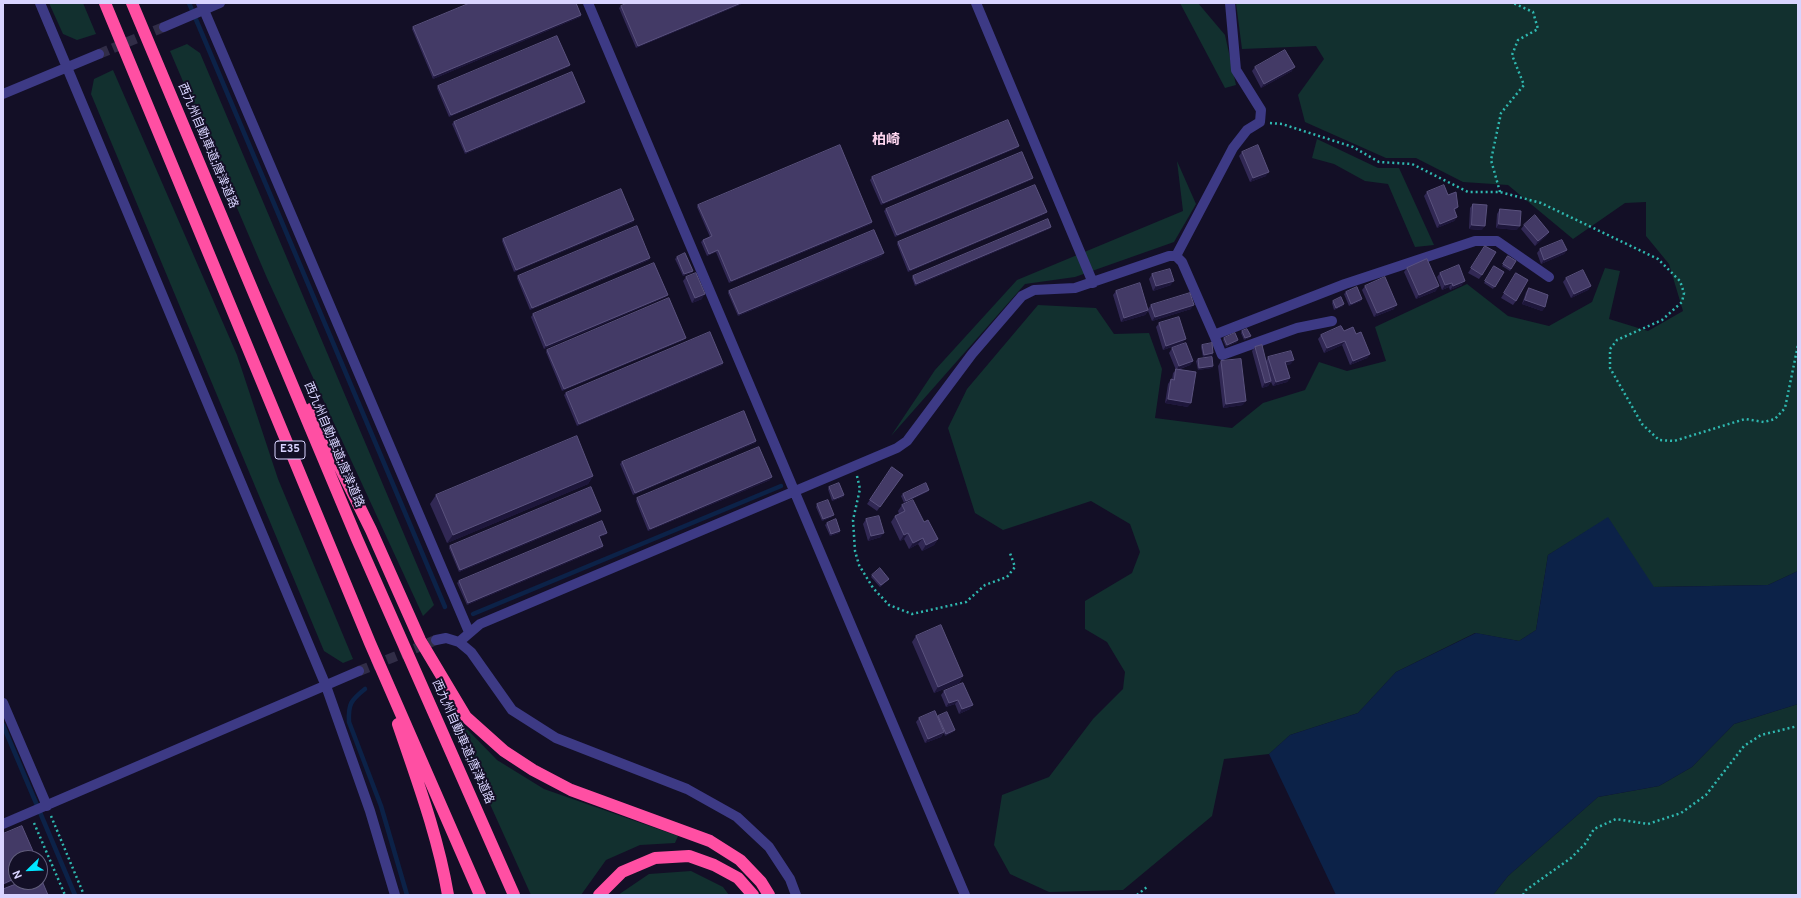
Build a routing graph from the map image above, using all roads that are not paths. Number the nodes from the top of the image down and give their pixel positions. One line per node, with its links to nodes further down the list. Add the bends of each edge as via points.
1 (40, 3): 11 (street)
2 (106, 3): 23 (highway, E35)
3 (132, 3): 16 (highway, 西九州自動車道;唐津道路 / E35)
4 (220, 3): 8 (street)
5 (588, 3): 19 (street)
6 (976, 3): 15 (street)
7 (1230, 3): 13 (street, via 1236,70 1261,110 1260,122 1247,130 1233,148)
8 (202, 6): 9 (street, via 186,18); 20 (street)
9 (164, 27)
10 (99, 54): 11 (street)
11 (67, 68): 12 (street); 25 (street)
12 (3, 94)
13 (1176, 256): 15 (street, via 1169,256); 18 (street, via 1182,262)
14 (1549, 277): 18 (street, via 1497,241 1475,241 1345,284)
15 (1093, 283): 19 (street, via 1075,288 1034,290 1022,296 972,354 907,442)
16 (258, 302): 32 (highway, 西九州自動車道;唐津道路 / E35, via 357,539); 35 (highway, via 371,530 420,640 466,717 504,751 571,790 710,841 740,860 761,882)
17 (1332, 321): 18 (street, via 1297,328 1222,355)
18 (1214, 335)
19 (795, 492): 20 (street, via 480,624); 37 (street)
20 (469, 632): 22 (street)
21 (436, 640): 22 (street, via 446,638)
22 (459, 642): 36 (street, via 471,652 512,710 556,738 687,789 737,817 769,847 790,879)
23 (370, 643): 30 (highway, via 426,807); 31 (highway, E35)
24 (359, 671): 25 (street)
25 (326, 686): 27 (street); 29 (street, via 370,811)
26 (3, 703): 27 (street)
27 (38, 809): 28 (street)
28 (3, 824)
29 (395, 895)
30 (448, 895)
31 (480, 895)
32 (514, 895)
33 (599, 895): 34 (highway, via 622,872 655,858 689,856 714,865 738,878)
34 (753, 895)
35 (769, 895)
36 (796, 895)
37 (965, 895)

